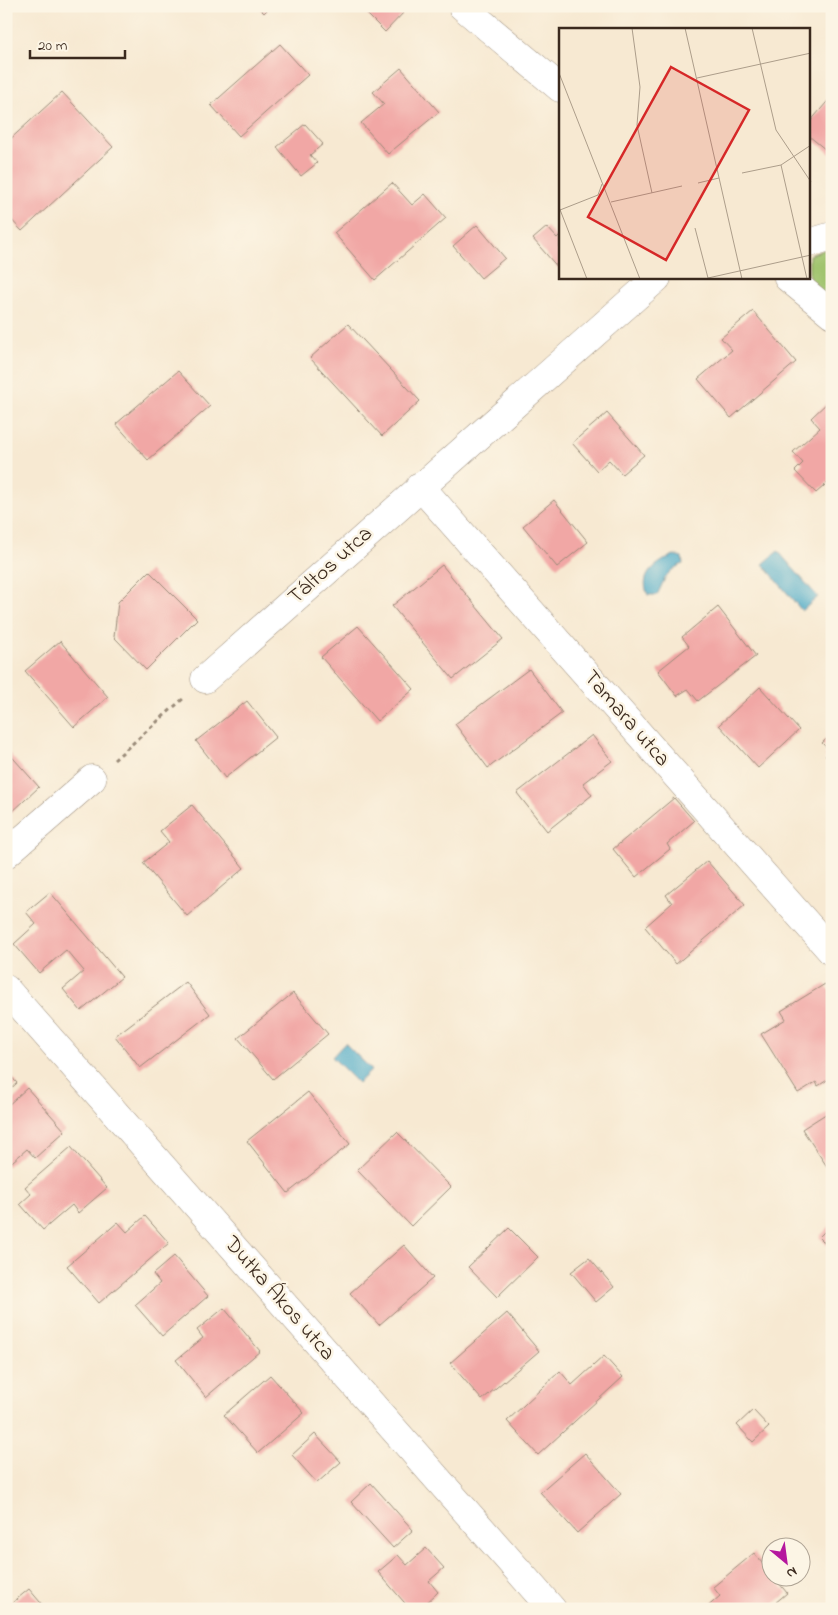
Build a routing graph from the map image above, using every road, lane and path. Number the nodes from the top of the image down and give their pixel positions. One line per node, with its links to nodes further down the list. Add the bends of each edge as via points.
1 (462, 6): 2 (street)
2 (559, 87)
3 (832, 236): 4 (street)
4 (810, 243)
5 (656, 279): 8 (street, Táltos utca)
6 (789, 279): 7 (street)
7 (832, 314)
8 (420, 486): 9 (street, Táltos utca); 12 (street, Tamara utca)
9 (205, 679): 10 (path)
10 (92, 779): 11 (street)
11 (6, 854)
12 (832, 952)
13 (6, 989): 14 (street, Dutka Ákos utca)
14 (552, 1609)

